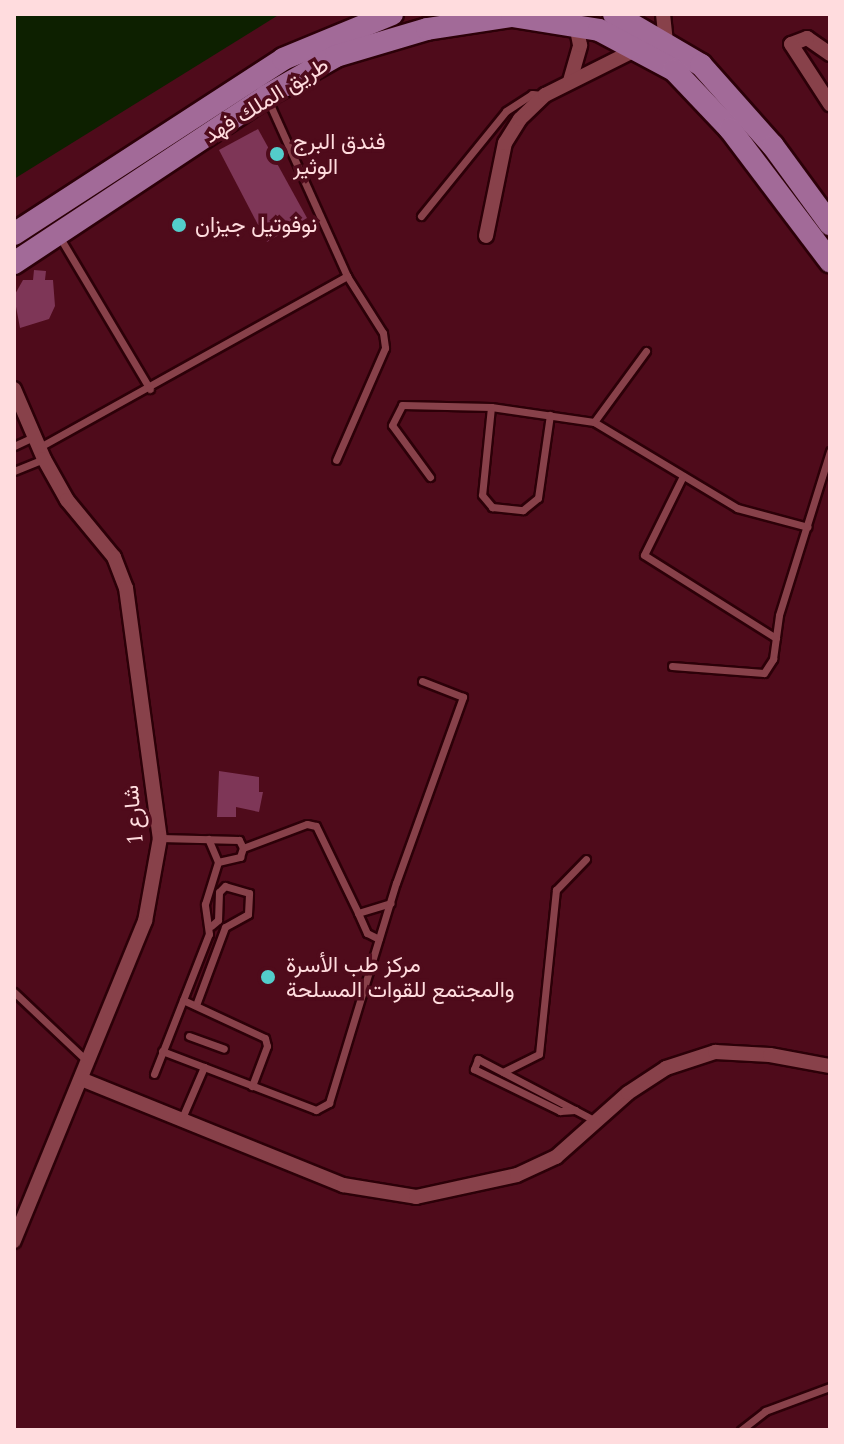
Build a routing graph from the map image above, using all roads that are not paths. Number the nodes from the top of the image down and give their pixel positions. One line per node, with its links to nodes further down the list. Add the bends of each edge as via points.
1 (392, 14): 14 (main road, طريق الملك فهد, via 283,59)
2 (663, 14): 5 (street)
3 (617, 15): 5 (main road)
4 (576, 24): 6 (main road, طريق الملك فهد); 8 (street, via 579,55); 10 (main road, طريق الملك فهد, via 512,16 427,29 336,56)
5 (666, 41): 13 (main road, via 712,77 773,146)
6 (639, 48): 8 (street); 17 (main road, طريق الملك فهد, via 674,70 730,129)
7 (830, 54): 11 (street, via 807,38 791,44)
8 (570, 81): 9 (street)
9 (545, 95): 12 (lane, via 532,94 506,111); 16 (street, via 505,143)
10 (266, 96): 15 (main road, طريق الملك فهد); 19 (lane)
11 (830, 104)
12 (421, 216)
13 (830, 224)
14 (14, 234)
15 (59, 236): 18 (main road, طريق الملك فهد); 22 (lane)
16 (486, 236)
17 (830, 261)
18 (14, 263)
19 (347, 276): 22 (lane); 29 (lane, via 383,333 385,348)
20 (646, 351): 25 (lane)
21 (14, 389): 27 (street, شارع 1)
22 (150, 389): 27 (lane)
23 (491, 407): 24 (lane); 24 (lane, via 482,495 492,507 523,510 538,498); 33 (lane, via 402,405 392,425)
24 (550, 415): 25 (lane)
25 (594, 422): 32 (lane)
26 (14, 446): 27 (lane)
27 (38, 448): 30 (lane); 38 (street, شارع 1, via 67,500 114,557 126,588)
28 (830, 451): 31 (lane)
29 (336, 460)
30 (14, 471)
31 (826, 472): 34 (lane)
32 (683, 476): 34 (lane, via 737,508); 35 (lane, via 644,555)
33 (430, 477)
34 (808, 527): 35 (lane)
35 (776, 638): 36 (lane, via 764,673)
36 (672, 666)
37 (422, 681): 43 (lane, via 463,697)
38 (160, 838): 39 (lane); 53 (street, شارع 1, via 145,921)
39 (208, 839): 40 (lane, via 239,840); 42 (lane)
40 (243, 848): 42 (lane, via 240,857); 44 (lane, via 316,826)
41 (586, 859): 56 (lane, via 556,890 539,1054)
42 (218, 862): 45 (lane, via 205,904)
43 (391, 903): 44 (lane); 46 (lane)
44 (358, 913): 46 (lane, via 367,933)
45 (211, 926): 48 (lane); 49 (lane, via 218,920 219,892 225,886 249,893 248,914 225,927)
46 (379, 939): 59 (lane, via 329,1103 316,1110)
47 (14, 992): 53 (lane)
48 (183, 1000): 49 (lane); 52 (lane)
49 (196, 1005): 59 (lane, via 265,1038 267,1046)
50 (189, 1036): 51 (lane)
51 (224, 1049)
52 (162, 1051): 55 (lane); 57 (lane)
53 (86, 1060): 58 (street, شارع 1)
54 (830, 1066): 62 (street, via 715,1052 666,1068)
55 (204, 1067): 59 (lane); 61 (lane)
56 (503, 1072): 60 (lane); 60 (lane, via 478,1059 474,1069 560,1111)
57 (154, 1074)
58 (81, 1079): 61 (street); 63 (street, شارع 1)
59 (252, 1086)
60 (575, 1110): 62 (lane)
61 (182, 1118): 62 (street, via 343,1185 416,1197 517,1175 556,1157)
62 (596, 1121)
63 (19, 1210): 64 (street, شارع 1)
64 (14, 1241)
65 (830, 1387): 66 (lane)
66 (818, 1392): 67 (lane); 68 (lane, via 765,1411)
67 (830, 1397)
68 (741, 1430)

